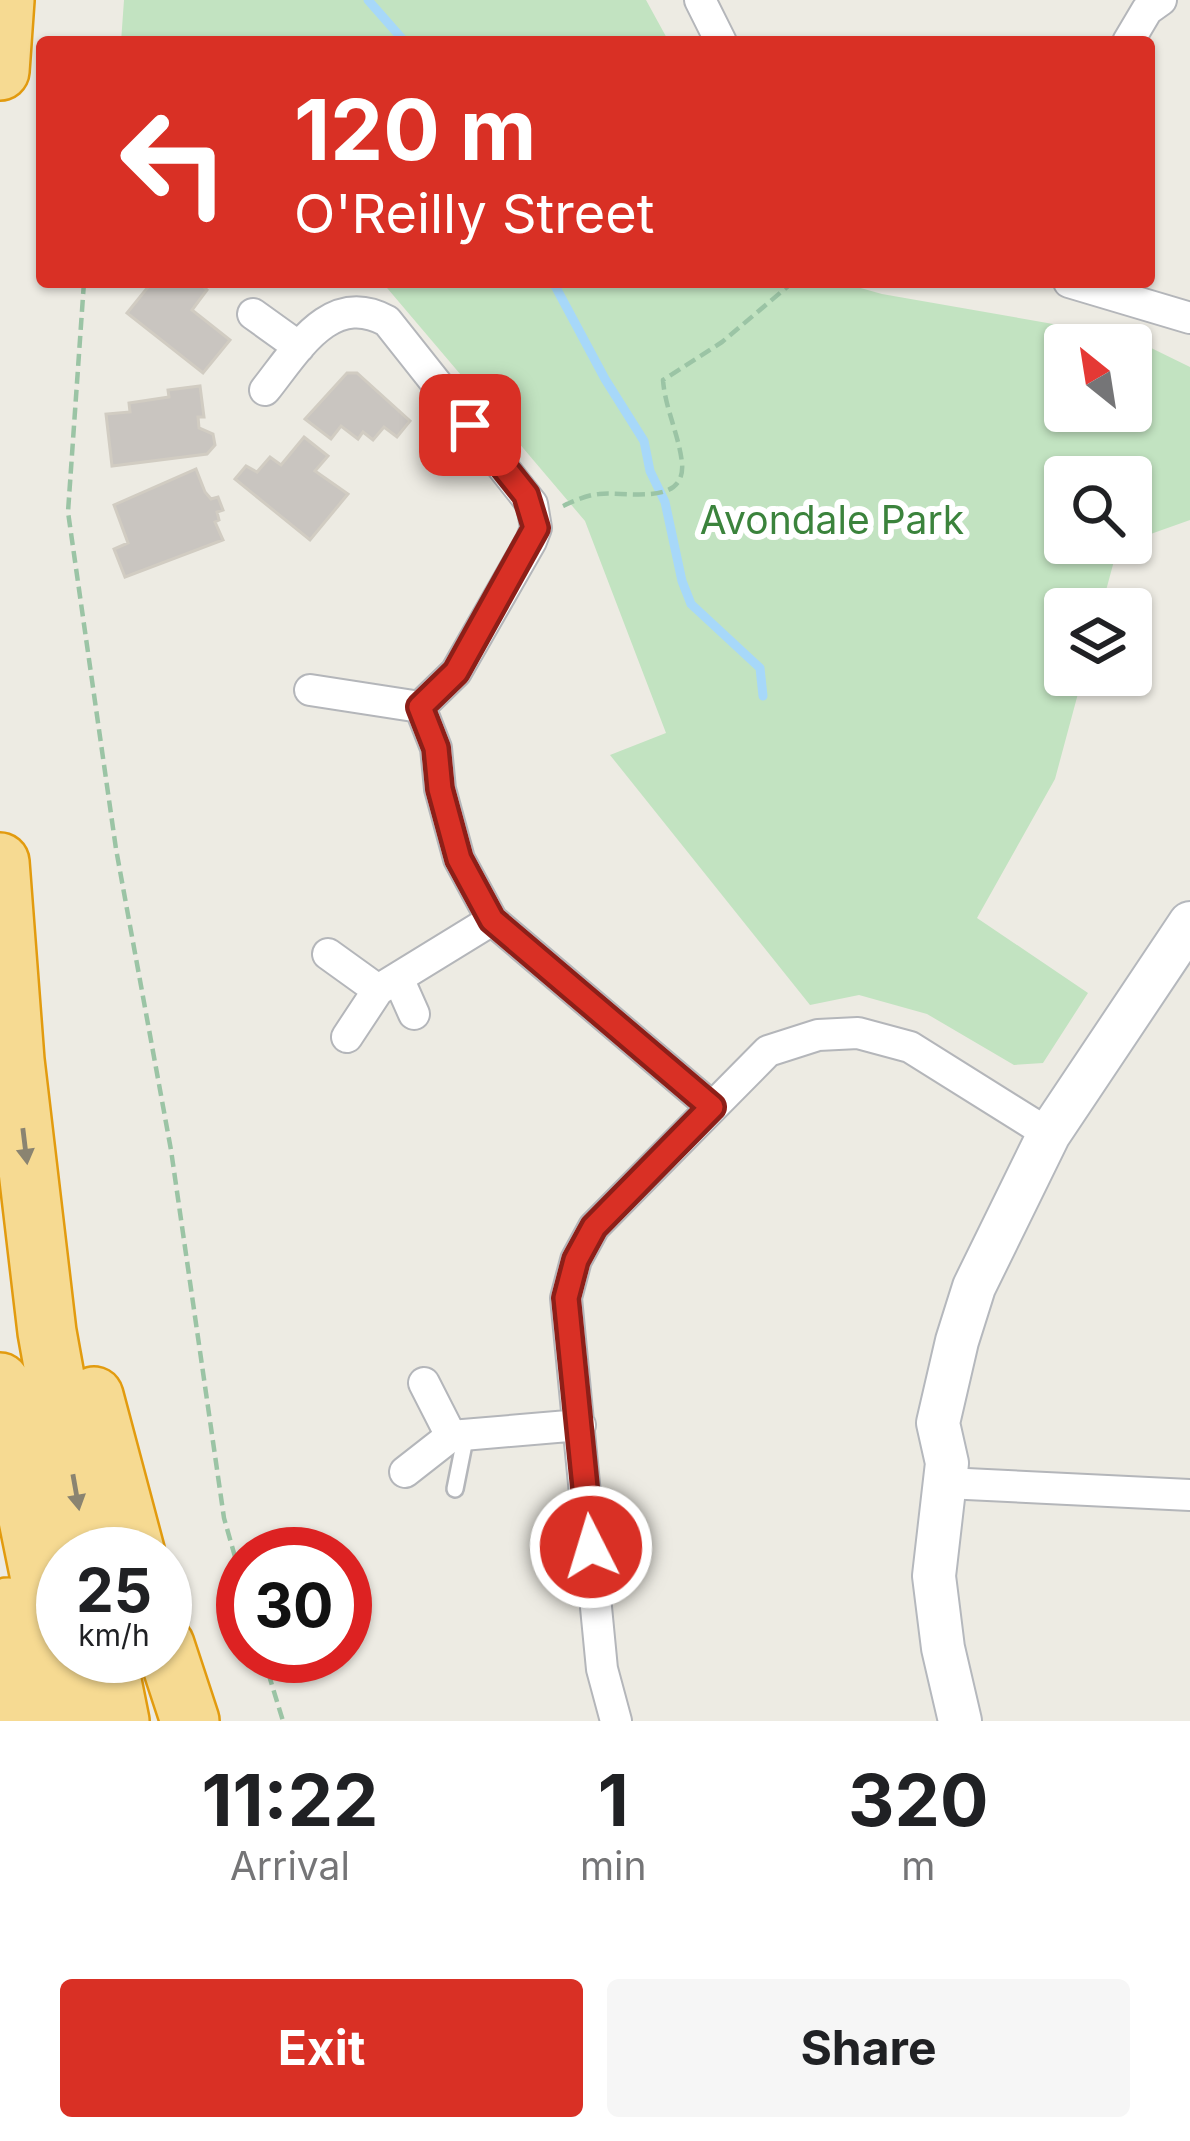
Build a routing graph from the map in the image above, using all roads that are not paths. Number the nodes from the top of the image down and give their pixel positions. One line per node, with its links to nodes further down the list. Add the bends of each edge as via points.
1 (5, 0): 6 (highway)
2 (700, 0): 4 (street)
3 (1160, 0): 5 (street)
4 (718, 36)
5 (1132, 36)
6 (0, 71)
7 (1093, 288): 9 (street)
8 (253, 314): 10 (street)
9 (1190, 318)
10 (298, 347): 11 (street); 13 (street, via 352,310 387,321 536,517 531,541 456,672)
11 (265, 390)
12 (310, 690): 13 (street)
13 (420, 707): 15 (street, via 459,859)
14 (0, 862): 23 (highway, one-way to 23)
15 (492, 920): 18 (street); 21 (street)
16 (1188, 934): 22 (street)
17 (328, 954): 18 (street)
18 (388, 984): 19 (street); 20 (street, via 366,1002)
19 (414, 1014)
20 (346, 1037)
21 (712, 1107): 22 (street, via 768,1051 858,1033 910,1047); 26 (street, via 594,1227 576,1260 566,1298)
22 (1049, 1134): 29 (street, via 974,1287 957,1340 938,1424)
23 (38, 1252): 32 (highway, one-way to 32); 33 (highway, via 71,1285)
24 (0, 1382): 38 (highway)
25 (424, 1384): 27 (street)
26 (580, 1425): 27 (street); 41 (street, via 602,1669)
27 (458, 1435): 28 (street); 30 (lane)
28 (404, 1472)
29 (946, 1483): 31 (street); 42 (street, via 934,1576)
30 (455, 1489)
31 (1190, 1495)
32 (82, 1527)
33 (129, 1527)
34 (0, 1562): 37 (highway)
35 (113, 1683): 39 (highway)
36 (178, 1683): 40 (highway)
37 (25, 1721)
38 (69, 1721)
39 (121, 1721)
40 (190, 1721)
41 (616, 1721)
42 (960, 1721)

